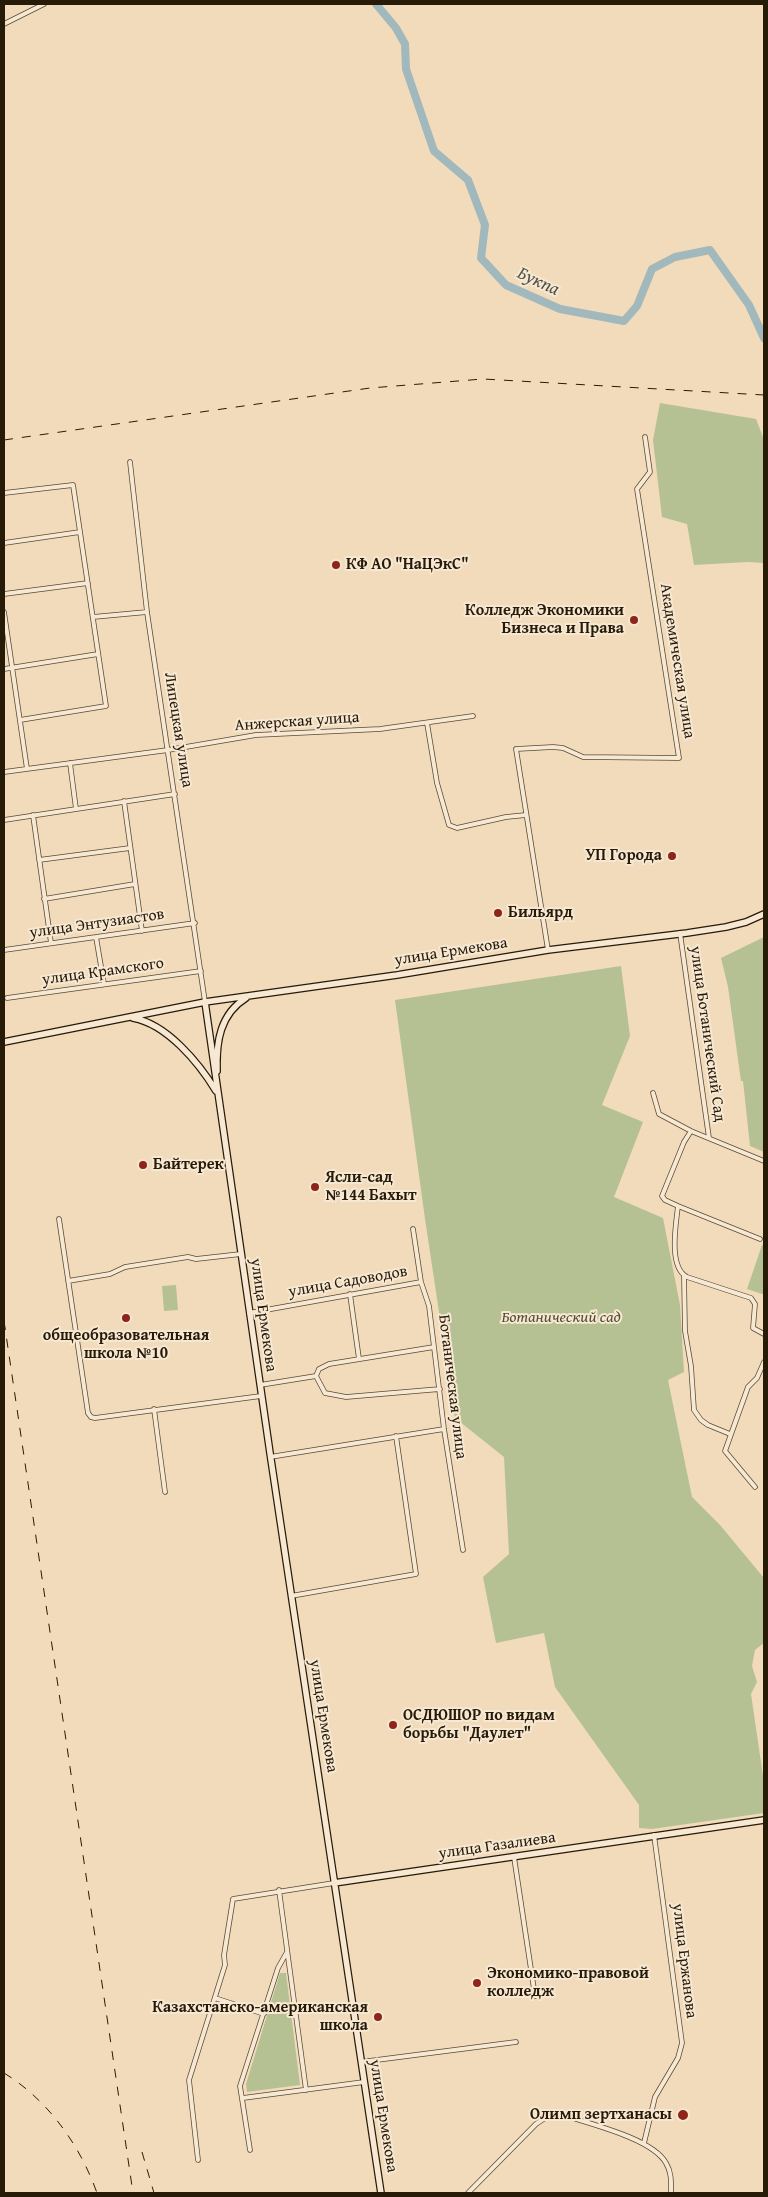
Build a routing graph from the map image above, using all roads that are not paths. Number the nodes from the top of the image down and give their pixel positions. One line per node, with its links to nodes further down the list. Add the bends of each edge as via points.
1 (44, 4): 2 (street)
2 (4, 24)
3 (645, 438): 27 (street, Академическая улица, via 650,472 637,489 679,758 583,757 563,748 516,749)
4 (130, 462): 11 (street, Липецкая улица)
5 (4, 493): 6 (street, via 73,485)
6 (80, 532): 7 (street); 8 (street)
7 (4, 543)
8 (88, 583): 9 (street); 12 (street)
9 (4, 594)
10 (4, 612): 14 (street)
11 (147, 612): 12 (street); 19 (street, Липецкая улица)
12 (93, 617): 13 (street)
13 (98, 654): 14 (street); 17 (street, via 106,706)
14 (12, 667): 15 (street); 17 (street)
15 (4, 669)
16 (473, 716): 18 (street, Анжерская улица)
17 (20, 720): 21 (street)
18 (426, 723): 19 (street, Анжерская улица, via 380,729 256,735); 27 (street, via 449,825 457,828)
19 (168, 750): 20 (street, Анжерская улица); 23 (street, Липецкая улица)
20 (70, 762): 21 (street, Анжерская улица); 25 (street)
21 (27, 769): 22 (street, Анжерская улица)
22 (4, 772)
23 (175, 794): 24 (street); 34 (street, Липецкая улица)
24 (124, 801): 25 (street); 29 (street)
25 (76, 809): 26 (street)
26 (33, 815): 28 (street); 30 (street)
27 (526, 815): 40 (street)
28 (4, 820)
29 (130, 848): 30 (street); 31 (street)
30 (39, 860): 32 (street)
31 (135, 884): 32 (street); 35 (street)
32 (44, 899): 38 (street)
33 (764, 914): 36 (main road, улица Ермекова, via 726,927)
34 (194, 923): 35 (street, улица Энтузиастов); 41 (street, Липецкая улица)
35 (142, 931): 37 (street, улица Энтузиастов)
36 (680, 933): 40 (main road, улица Ермекова); 51 (street, улица Ботанический Сад)
37 (96, 937): 38 (street, улица Энтузиастов); 42 (street)
38 (51, 943): 39 (street, улица Энтузиастов)
39 (4, 950)
40 (548, 950): 43 (main road, улица Ермекова)
41 (201, 971): 42 (street, улица Крамского); 45 (street, Липецкая улица)
42 (104, 984): 44 (street, улица Крамского)
43 (250, 996): 45 (main road, улица Ермекова); 49 (main road, via 230,1010 220,1033)
44 (7, 998)
45 (205, 1002): 46 (main road); 49 (main road, улица Ермекова)
46 (128, 1018): 47 (main road); 49 (main road, via 142,1020 167,1036 199,1065)
47 (4, 1042)
48 (653, 1093): 50 (street, via 659,1114)
49 (218, 1096): 57 (main road, улица Ермекова)
50 (691, 1130): 51 (street); 53 (street, улица Ботанический Сад, via 662,1196)
51 (709, 1138): 52 (street)
52 (764, 1161)
53 (678, 1206): 56 (street); 58 (street, via 675,1248 678,1266)
54 (58, 1219): 59 (street)
55 (413, 1229): 60 (street, Ботаническая улица)
56 (760, 1238)
57 (241, 1254): 59 (street, via 196,1260 188,1257 125,1267 110,1274); 62 (main road, улица Ермекова)
58 (684, 1275): 63 (street, via 751,1298 755,1304 753,1328); 73 (street, via 685,1331 694,1410 708,1425)
59 (68, 1281): 71 (street, via 90,1415 96,1418)
60 (421, 1282): 61 (street, улица Садоводов); 64 (street, Ботаническая улица, via 429,1306)
61 (350, 1294): 62 (street, улица Садоводов); 65 (street)
62 (249, 1313): 68 (main road, улица Ермекова)
63 (764, 1334)
64 (434, 1347): 65 (street); 69 (street, Ботаническая улица)
65 (359, 1359): 67 (street, via 329,1364)
66 (764, 1362): 73 (street, via 757,1378 748,1387)
67 (316, 1376): 68 (street); 69 (street, via 325,1393 346,1397)
68 (260, 1385): 70 (main road, улица Ермекова)
69 (440, 1389): 72 (street, Ботаническая улица)
70 (261, 1396): 71 (street); 75 (main road, улица Ермекова)
71 (154, 1409): 77 (street)
72 (444, 1429): 74 (street); 78 (street, Ботаническая улица)
73 (730, 1434): 76 (street, via 726,1454)
74 (396, 1436): 75 (street); 79 (street, via 416,1574)
75 (270, 1458): 79 (main road, улица Ермекова)
76 (755, 1487)
77 (165, 1492)
78 (463, 1550)
79 (291, 1596): 83 (main road, улица Ермекова)
80 (764, 1820): 81 (main road, улица Газалиева)
81 (654, 1835): 82 (main road, улица Газалиева); 94 (street, улица Ержанова, via 682,2043 678,2058 655,2097)
82 (514, 1857): 83 (main road, улица Газалиева); 86 (street)
83 (334, 1883): 84 (street, улица Газалиева); 90 (main road, улица Ермекова)
84 (279, 1890): 85 (street); 87 (street, улица Газалиева, via 233,1899 225,1965)
85 (287, 1952): 88 (street, via 278,1968); 92 (street)
86 (535, 1996)
87 (215, 1998): 88 (street); 96 (street, via 189,2080)
88 (264, 2014): 93 (street, via 240,2086)
89 (516, 2042): 90 (street)
90 (361, 2062): 91 (main road, улица Ермекова)
91 (364, 2082): 92 (street); 97 (main road, улица Ермекова)
92 (306, 2090): 93 (street)
93 (243, 2098): 95 (street)
94 (644, 2143): 98 (street, via 560,2114 551,2114 536,2124); 99 (street, via 666,2163 671,2174)
95 (250, 2150)
96 (198, 2160)
97 (381, 2193)
98 (468, 2193)
99 (671, 2193)

